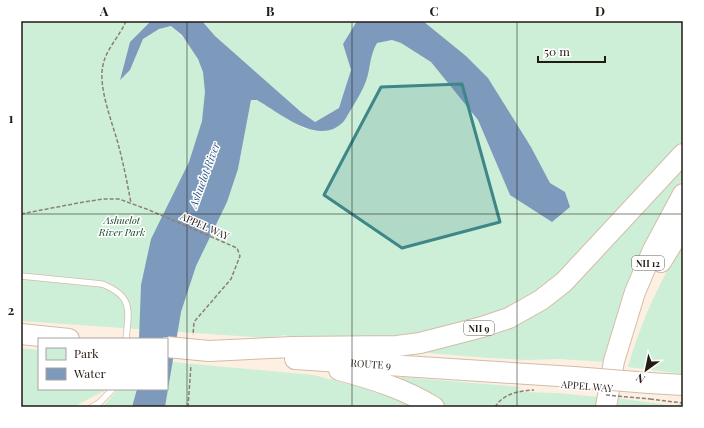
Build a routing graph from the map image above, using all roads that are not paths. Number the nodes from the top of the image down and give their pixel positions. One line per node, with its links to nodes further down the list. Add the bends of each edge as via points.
1 (683, 154): 10 (highway, NH 9, via 564,282 541,300 509,318 441,338 397,346)
2 (683, 194): 6 (highway, NH 12, via 653,250 635,292)
3 (683, 226): 6 (highway)
4 (21, 276): 8 (lane, via 102,284 113,288 126,300)
5 (21, 334): 7 (highway)
6 (621, 336): 14 (highway, NH 12)
7 (59, 338)
8 (126, 338)
9 (168, 348): 10 (highway, ROUTE 9 / NH 9, bridge)
10 (209, 351): 11 (highway, ROUTE 9 / NH 9)
11 (296, 359): 12 (highway, ROUTE 9 / NH 9, bridge, via 574,377); 16 (highway, via 371,379 399,389)
12 (666, 388)
13 (112, 390): 15 (lane)
14 (603, 401)
15 (92, 407)
16 (434, 407)

